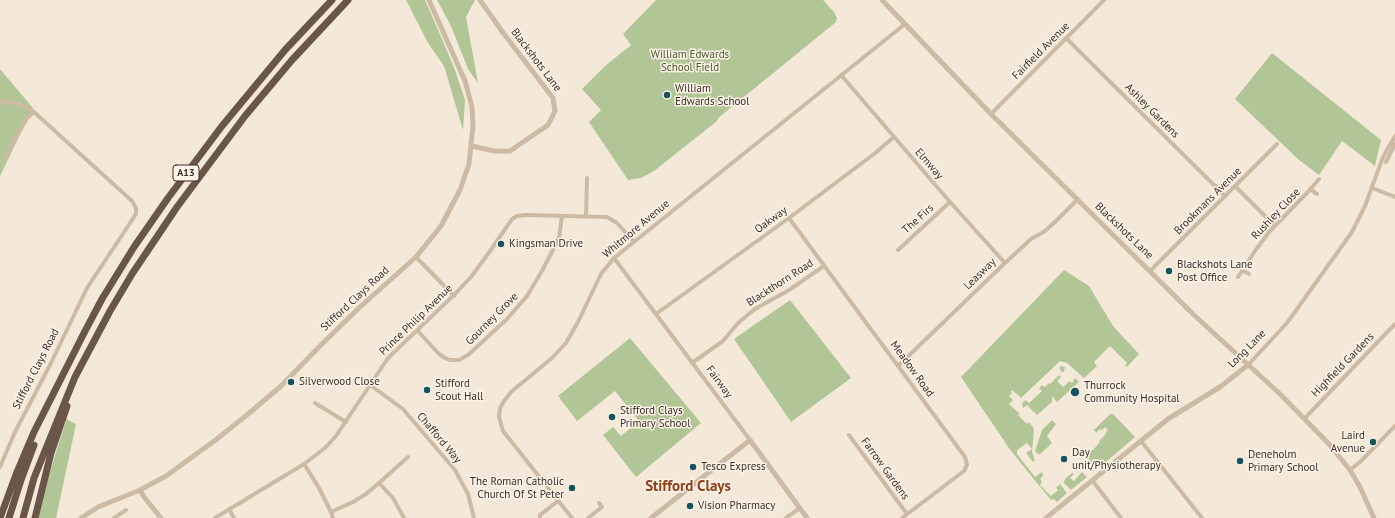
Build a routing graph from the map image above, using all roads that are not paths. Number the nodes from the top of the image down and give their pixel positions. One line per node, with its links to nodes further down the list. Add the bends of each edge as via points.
1 (332, 0): 51 (highway, A13, via 241,102 168,198 102,299)
2 (348, 0): 53 (highway, A13, via 245,116 191,188 132,274)
3 (429, 0): 17 (street, Stifford Clays Road, via 465,81 472,107)
4 (480, 0): 17 (street, Blackshots Lane, via 553,98 555,112 548,125 510,151 494,151)
5 (882, 0): 7 (street, Blackshots Lane)
6 (1104, 0): 8 (street, Fairfield Avenue)
7 (905, 24): 9 (street, Whitmore Avenue); 12 (street, Blackshots Lane)
8 (1066, 38): 12 (street, Fairfield Avenue); 27 (street, Ashley Gardens)
9 (841, 75): 14 (street, Elmway); 35 (street, Whitmore Avenue)
10 (0, 101): 11 (street, Stifford Clays Road, via 20,104)
11 (34, 112): 19 (street, via 27,118); 64 (street, Stifford Clays Road, via 132,201 136,214 88,288)
12 (991, 114): 29 (street, Blackshots Lane)
13 (1395, 136): 18 (street, Long Lane)
14 (894, 137): 30 (street, Elmway); 33 (street, Oakway)
15 (1278, 144): 23 (street, Brookmans Avenue)
16 (1395, 144): 18 (street)
17 (472, 146): 37 (street, Stifford Clays Road, via 460,190 441,226)
18 (1390, 148): 20 (street); 24 (street, Long Lane, via 1378,168)
19 (5, 157)
20 (1386, 162)
21 (587, 178): 32 (street)
22 (1319, 179): 25 (street, Rushley Close)
23 (1235, 186): 27 (street, Brookmans Avenue); 34 (street)
24 (1372, 188): 28 (street); 50 (street, Long Lane, via 1352,232 1323,274 1287,323)
25 (1310, 189): 26 (street, Rushley Close); 34 (street, Rushley Close)
26 (1317, 194)
27 (1225, 196): 42 (street, Brookmans Avenue)
28 (1395, 197)
29 (1078, 199): 39 (street, Leasway, via 1045,231 1031,239); 42 (street, Blackshots Lane)
30 (950, 202): 36 (street, The Firs); 39 (street, Elmway)
31 (562, 216): 32 (street, Prince Philip Avenue); 45 (street, Prince Philip Avenue, via 526,215 512,219 484,260); 48 (street, Gourney Grove, via 559,238 527,296 507,319 468,355 459,360 445,358)
32 (586, 216): 35 (street, Prince Philip Avenue, via 612,220)
33 (789, 218): 40 (street, Meadow Road); 46 (street, Oakway)
34 (1275, 226): 41 (street, Rushley Close)
35 (634, 242): 38 (street, Whitmore Avenue)
36 (898, 250)
37 (416, 257): 45 (street); 68 (street, Stifford Clays Road, via 344,322 280,387 217,439 166,476)
38 (614, 258): 46 (street, Fairway); 69 (street, Whitmore Avenue, via 601,274 566,343 507,396 501,405 499,420 503,431)
39 (1005, 263): 52 (street, Leasway)
40 (824, 266): 49 (street, Blackthorn Road, via 755,309 738,323 723,341); 52 (street, Meadow Road)
41 (1242, 270): 43 (street); 44 (street, Rushley Close)
42 (1150, 271): 50 (street, Blackshots Lane)
43 (1249, 274)
44 (1238, 277)
45 (454, 296): 48 (street, Prince Philip Avenue)
46 (656, 314): 49 (street, Fairway)
47 (1395, 324): 56 (street, Highfield Gardens)
48 (417, 330): 54 (street, Prince Philip Avenue, via 388,358)
49 (692, 363): 60 (street, Fairway)
50 (1248, 365): 56 (street, Blackshots Lane); 61 (street, Long Lane, via 1220,387 1168,419)
51 (67, 366): 77 (highway, A13, via 17,472); 78 (highway, A13, via 31,451)
52 (898, 366): 75 (street, Meadow Road, via 965,457 967,465 955,479)
53 (75, 377): 79 (highway, A13, via 34,478); 80 (highway, A13, via 51,454)
54 (370, 385): 57 (street, Prince Philip Avenue); 88 (street, Chafford Way, via 403,409 455,470 468,494)
55 (315, 403): 57 (street)
56 (1305, 418): 65 (street, Blackshots Lane)
57 (346, 422): 63 (street, Prince Philip Avenue, via 325,448)
58 (1395, 426): 65 (street)
59 (849, 435): 75 (street, Farrow Gardens)
60 (750, 440): 71 (street, Fairway); 92 (street)
61 (1142, 441): 66 (street, Long Lane); 98 (street)
62 (408, 457): 67 (street)
63 (304, 464): 72 (street, Prince Philip Avenue); 74 (street)
64 (0, 467)
65 (1350, 470): 99 (street, Blackshots Lane)
66 (1092, 480): 96 (street, Long Lane); 97 (street)
67 (379, 483): 74 (street, via 353,502); 87 (street, via 393,498)
68 (140, 490): 76 (street, Stifford Clays Road, via 110,501); 83 (street)
69 (558, 500): 89 (street, via 540,515); 90 (street, Whitmore Avenue)
70 (599, 503): 91 (street, via 602,507)
71 (800, 508): 93 (street); 94 (street, Fairway)
72 (229, 509): 84 (street, Prince Philip Avenue); 85 (street)
73 (126, 510): 82 (street)
74 (331, 512): 86 (street)
75 (907, 514): 95 (street, Meadow Road)
76 (88, 516): 81 (street, Stifford Clays Road)
77 (0, 518)
78 (9, 518)
79 (23, 518)
80 (35, 518)
81 (82, 518)
82 (114, 518)
83 (161, 518)
84 (215, 518)
85 (234, 518)
86 (333, 518)
87 (404, 518)
88 (474, 518)
89 (540, 518)
90 (572, 518)
91 (588, 518)
92 (651, 518)
93 (786, 518)
94 (807, 518)
95 (902, 518)
96 (1046, 518)
97 (1121, 518)
98 (1202, 518)
99 (1374, 518)

